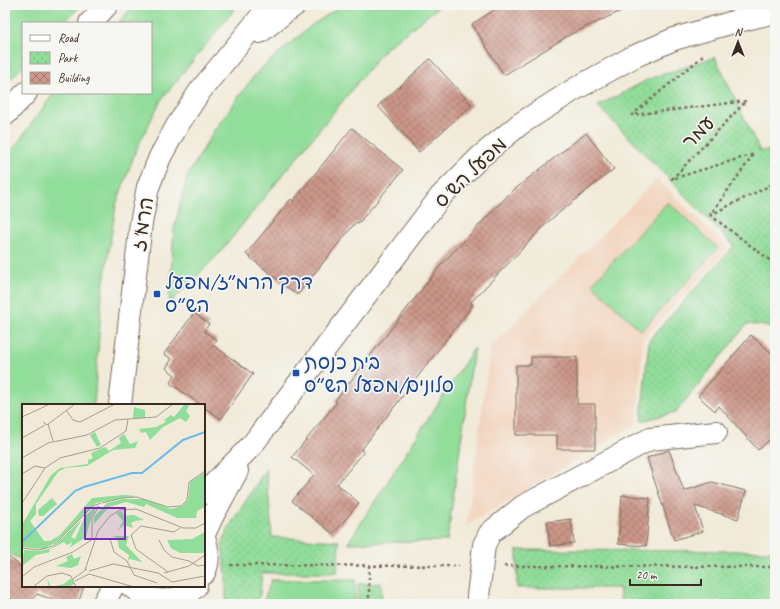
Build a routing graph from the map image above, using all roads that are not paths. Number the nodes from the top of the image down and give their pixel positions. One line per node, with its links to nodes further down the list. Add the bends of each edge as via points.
1 (107, 5): 5 (street)
2 (270, 5): 6 (street, הרמ"ז)
3 (295, 5): 6 (street, הרמ"ז)
4 (775, 12): 11 (street, מפעל הש"ס, via 674,39 632,57 520,124 480,157 441,196)
5 (91, 22)
6 (222, 64): 9 (street, הרמ"ז, via 177,126 160,157 148,187 141,223)
7 (25, 94): 8 (street)
8 (5, 115)
9 (120, 404)
10 (716, 432): 20 (street, via 650,439 522,507 490,533 484,545)
11 (252, 445): 12 (street, מפעל הש"ס); 13 (street, מפעל הש"ס)
12 (205, 492)
13 (205, 532)
14 (205, 541): 15 (street, via 208,550)
15 (205, 570)
16 (112, 587): 22 (street)
17 (132, 587): 21 (street)
18 (195, 587): 21 (street, via 180,597)
19 (202, 587): 23 (street)
20 (478, 600)
21 (156, 602)
22 (103, 604)
23 (202, 604)

